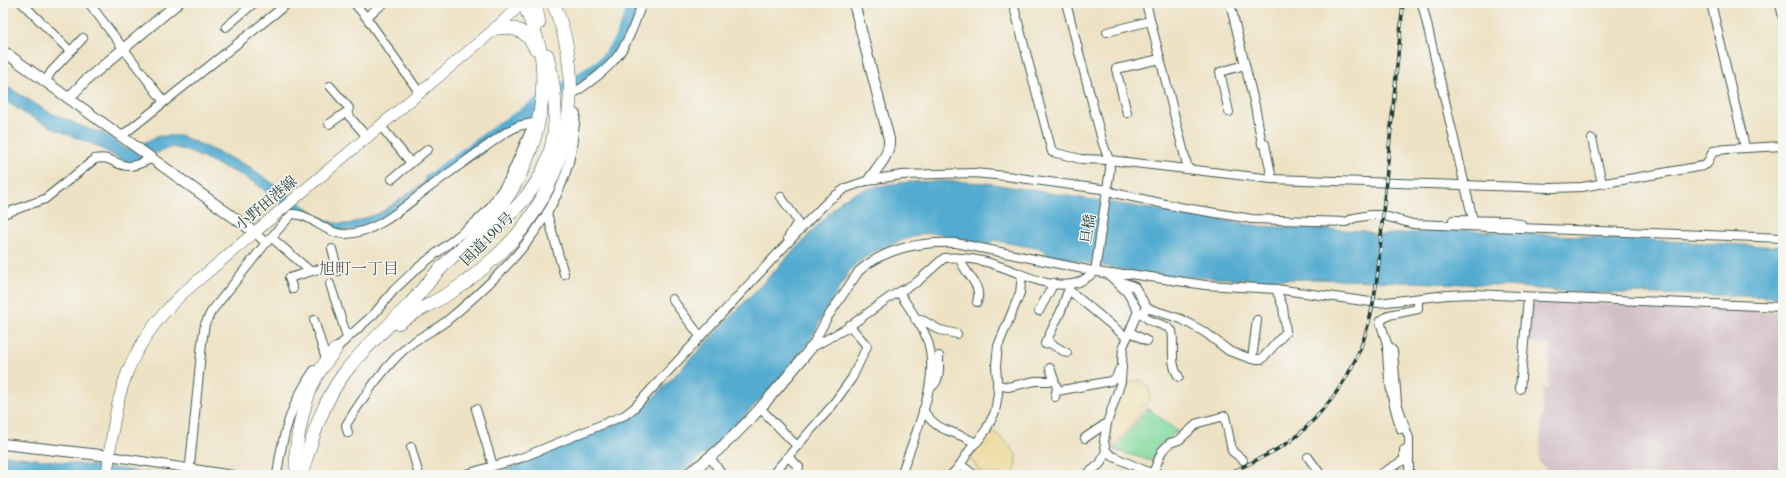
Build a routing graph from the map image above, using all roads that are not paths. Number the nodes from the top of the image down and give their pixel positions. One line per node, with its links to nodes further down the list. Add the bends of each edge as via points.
1 (22, 3): 29 (street)
2 (89, 3): 27 (street)
3 (178, 3): 27 (street)
4 (254, 3): 23 (street)
5 (288, 3): 38 (street)
6 (354, 3): 20 (street)
7 (384, 3): 20 (street)
8 (523, 3): 24 (main road, 小野田港線); 35 (highway, 国道190号, via 542,60)
9 (535, 3): 35 (highway)
10 (553, 3): 36 (highway, 国道190号, via 565,42)
11 (642, 3): 36 (street, via 618,58 601,74)
12 (854, 3): 58 (street, via 889,139 889,149 885,158)
13 (1013, 3): 53 (street, via 1052,152 1081,159)
14 (1066, 3): 53 (street, 旦橋)
15 (1146, 3): 22 (street)
16 (1230, 3): 31 (street)
17 (1422, 3): 60 (street)
18 (1711, 3): 50 (street)
19 (1780, 3): 21 (street)
20 (366, 17): 34 (street)
21 (1783, 18)
22 (1150, 21): 25 (street); 30 (street)
23 (226, 27)
24 (496, 28): 34 (main road, 小野田港線); 35 (highway, via 515,28 532,41)
25 (1107, 32)
26 (83, 38): 29 (street)
27 (123, 48): 37 (street); 38 (street)
28 (3, 50): 32 (street)
29 (70, 51): 32 (street)
30 (1160, 59): 41 (street, via 1116,70); 55 (street)
31 (1245, 65): 40 (street, via 1220,72); 57 (street, via 1262,144 1266,144)
32 (46, 81): 37 (street)
33 (330, 86): 42 (street, via 349,108)
34 (419, 92): 45 (main road, 小野田港線)
35 (546, 92): 39 (highway); 43 (highway, 国道190号)
36 (570, 94): 39 (highway, 国道190号)
37 (69, 98): 46 (street)
38 (164, 102): 46 (street)
39 (563, 108): 63 (street, via 576,114 569,162 564,179); 89 (highway, via 546,164 526,197); 101 (highway, 国道190号, via 564,143 549,185 534,212 513,239 465,283)
40 (1229, 112)
41 (1128, 113)
42 (347, 114): 44 (street, via 341,114); 47 (street)
43 (538, 119): 70 (street, via 505,133 382,223 355,232 338,234 292,214); 89 (highway, 国道190号, via 522,171 504,201 483,227); 100 (street, via 508,181 488,210 414,271 374,314)
44 (329, 124)
45 (380, 125): 47 (main road, 小野田港線); 54 (street)
46 (122, 135): 52 (street)
47 (367, 136): 68 (main road, 小野田港線)
48 (1592, 139): 59 (street)
49 (1783, 146): 50 (street)
50 (1746, 147): 59 (street, via 1713,151 1707,164 1703,166)
51 (428, 149): 54 (street)
52 (152, 157): 64 (street, via 129,166 109,158 95,159 45,199); 68 (street)
53 (1109, 160): 55 (street); 61 (street, 旦橋)
54 (411, 163): 56 (street)
55 (1188, 169): 57 (street)
56 (392, 178)
57 (1272, 179): 60 (street)
58 (868, 180): 61 (street, via 974,173); 71 (street, via 846,188 829,200)
59 (1602, 183): 60 (street, via 1552,188)
60 (1465, 185): 65 (street)
61 (1108, 192): 66 (street, via 1252,220 1346,222 1371,215 1391,217 1413,224); 74 (street, 旦橋)
62 (781, 197): 71 (street, via 797,220)
63 (547, 213): 76 (street); 121 (street, via 502,270 448,320 410,345 397,357 356,409 346,425)
64 (3, 214)
65 (1473, 220): 66 (street, via 1447,220); 67 (street, via 1508,221)
66 (1437, 225): 67 (street)
67 (1536, 229): 69 (street)
68 (254, 232): 70 (street); 131 (main road, 小野田港線, via 183,293 146,335 123,381 116,406)
69 (1783, 238)
70 (269, 241): 75 (street); 135 (street, via 222,297 205,324)
71 (786, 244): 99 (street)
72 (332, 249): 75 (street, via 337,268)
73 (960, 259): 78 (street, via 981,261); 84 (street, via 944,258 917,282); 88 (street, via 965,271 978,287)
74 (1095, 270): 77 (street); 81 (street); 104 (street, via 956,243 919,243 872,260 859,271 827,318)
75 (310, 272): 82 (street, via 289,278)
76 (564, 274)
77 (1108, 274): 83 (street, via 1130,274 1206,285); 92 (street)
78 (1022, 275): 79 (street, via 1041,282); 114 (street, via 1020,293 998,346)
79 (1054, 283): 81 (street); 91 (street)
80 (330, 284): 100 (street)
81 (1070, 287): 98 (street); 106 (street, via 1045,342)
82 (293, 289)
83 (1276, 289): 87 (street, via 1378,303); 108 (street, via 1283,307 1286,332 1266,356 1262,359)
84 (899, 292): 93 (street); 96 (street)
85 (1528, 297): 87 (street, via 1473,294); 90 (street); 116 (street)
86 (672, 299): 99 (street)
87 (1418, 299): 103 (street, via 1418,309 1389,315 1380,321)
88 (977, 302)
89 (409, 304): 101 (highway, 国道190号)
90 (1783, 307)
91 (1039, 311)
92 (1143, 311): 98 (street); 108 (street, via 1181,319 1206,333 1228,351); 111 (street, via 1149,320 1172,331 1174,370)
93 (915, 319): 97 (street); 115 (street, via 923,330 932,356)
94 (314, 320): 105 (street)
95 (1257, 320): 108 (street)
96 (849, 325): 104 (street); 125 (street, via 867,346 852,378)
97 (957, 334)
98 (1128, 335): 102 (street); 109 (street)
99 (700, 336): 134 (street, via 625,415 521,458)
100 (347, 337): 105 (street)
101 (377, 337): 140 (highway, 国道190号, via 354,362 330,396)
102 (1147, 341)
103 (1387, 344): 152 (street, via 1389,386 1393,409 1404,437 1404,460); 153 (street, via 1393,352 1397,403 1409,438)
104 (811, 348): 117 (street)
105 (330, 353): 139 (street, via 305,382 291,409 281,446); 140 (highway, via 314,381 305,406 298,440 297,470)
106 (1066, 353)
107 (939, 356): 115 (street, via 938,379)
108 (1252, 358)
109 (1121, 362): 112 (street, via 1108,379); 113 (street, via 1116,378 1112,381 1056,394); 120 (street, via 1121,382)
110 (1050, 368): 113 (street)
111 (1179, 377)
112 (1097, 379)
113 (1054, 381): 114 (street, via 1035,381 1008,387)
114 (997, 385): 124 (street, via 995,412 986,430)
115 (930, 388): 119 (street)
116 (1520, 388)
117 (760, 408): 125 (street); 128 (street)
118 (476, 409): 134 (street)
119 (923, 410): 124 (street, via 930,421 945,431 972,440); 147 (street)
120 (1107, 423): 122 (street); 127 (street, via 1104,441)
121 (348, 433)
122 (1085, 438)
123 (3, 444): 131 (street)
124 (972, 445): 133 (street)
125 (797, 446): 129 (street)
126 (411, 447): 141 (street)
127 (1106, 451): 136 (street); 150 (street, via 1100,464)
128 (710, 457): 143 (street); 144 (street)
129 (788, 457): 145 (street); 146 (street, via 799,467)
130 (1308, 457): 151 (street)
131 (108, 460): 135 (street); 137 (main road, 小野田港線)
132 (1242, 460): 136 (street, via 1232,451 1225,416 1218,417 1198,423 1179,440 1170,443 1162,452)
133 (961, 465): 148 (street); 149 (street)
134 (493, 466): 142 (street)
135 (190, 472): 138 (street)
136 (1154, 474)
137 (107, 475)
138 (233, 475)
139 (277, 475)
140 (300, 475)
141 (419, 475)
142 (463, 475)
143 (686, 475)
144 (722, 475)
145 (772, 475)
146 (796, 475)
147 (901, 475)
148 (951, 475)
149 (974, 475)
150 (1086, 475)
151 (1321, 475)
152 (1379, 475)
153 (1409, 475)

